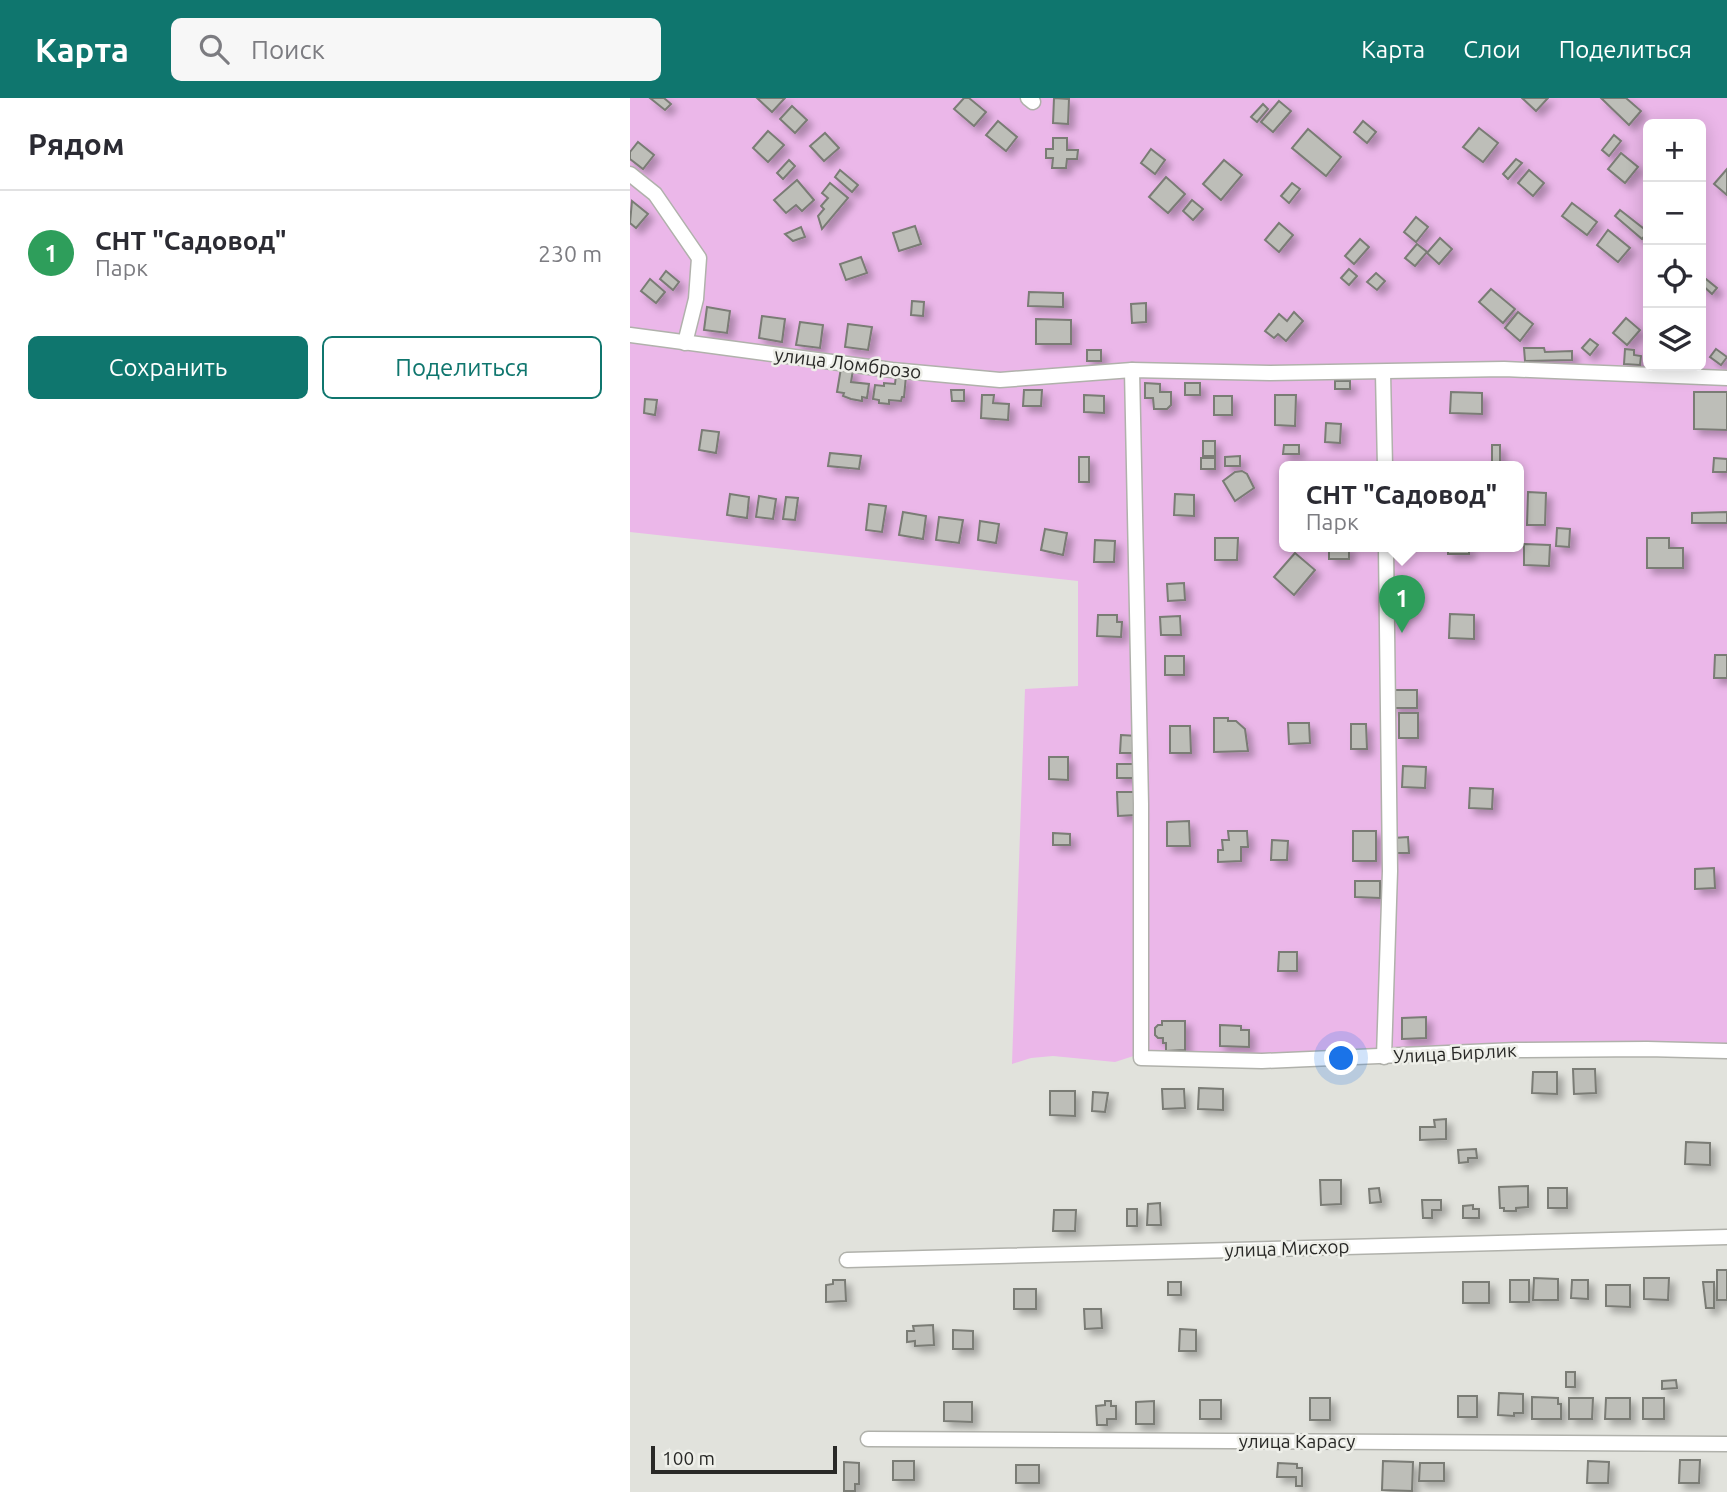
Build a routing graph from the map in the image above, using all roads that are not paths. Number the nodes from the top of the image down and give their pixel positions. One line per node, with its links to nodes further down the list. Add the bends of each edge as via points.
1 (630, 174): 3 (street, via 655,194 699,258 696,299)
2 (630, 335): 3 (street, улица Ломброзо)
3 (685, 343): 4 (street, улица Ломброзо, via 1000,380)
4 (1132, 370): 5 (street, улица Ломброзо); 10 (street, Улица Бирлик, via 1141,1058)
5 (1384, 373): 6 (street, улица Ломброзо, via 1504,369); 7 (street)
6 (1727, 378)
7 (1385, 461)
8 (1386, 552): 10 (street, via 1390,871)
9 (1727, 1051): 10 (street, Улица Бирлик, via 1516,1050)
10 (1384, 1057)
11 (1727, 1237): 12 (street, улица Мисхор)
12 (847, 1260)
13 (868, 1439): 14 (street, улица Карасу)
14 (1727, 1444)

